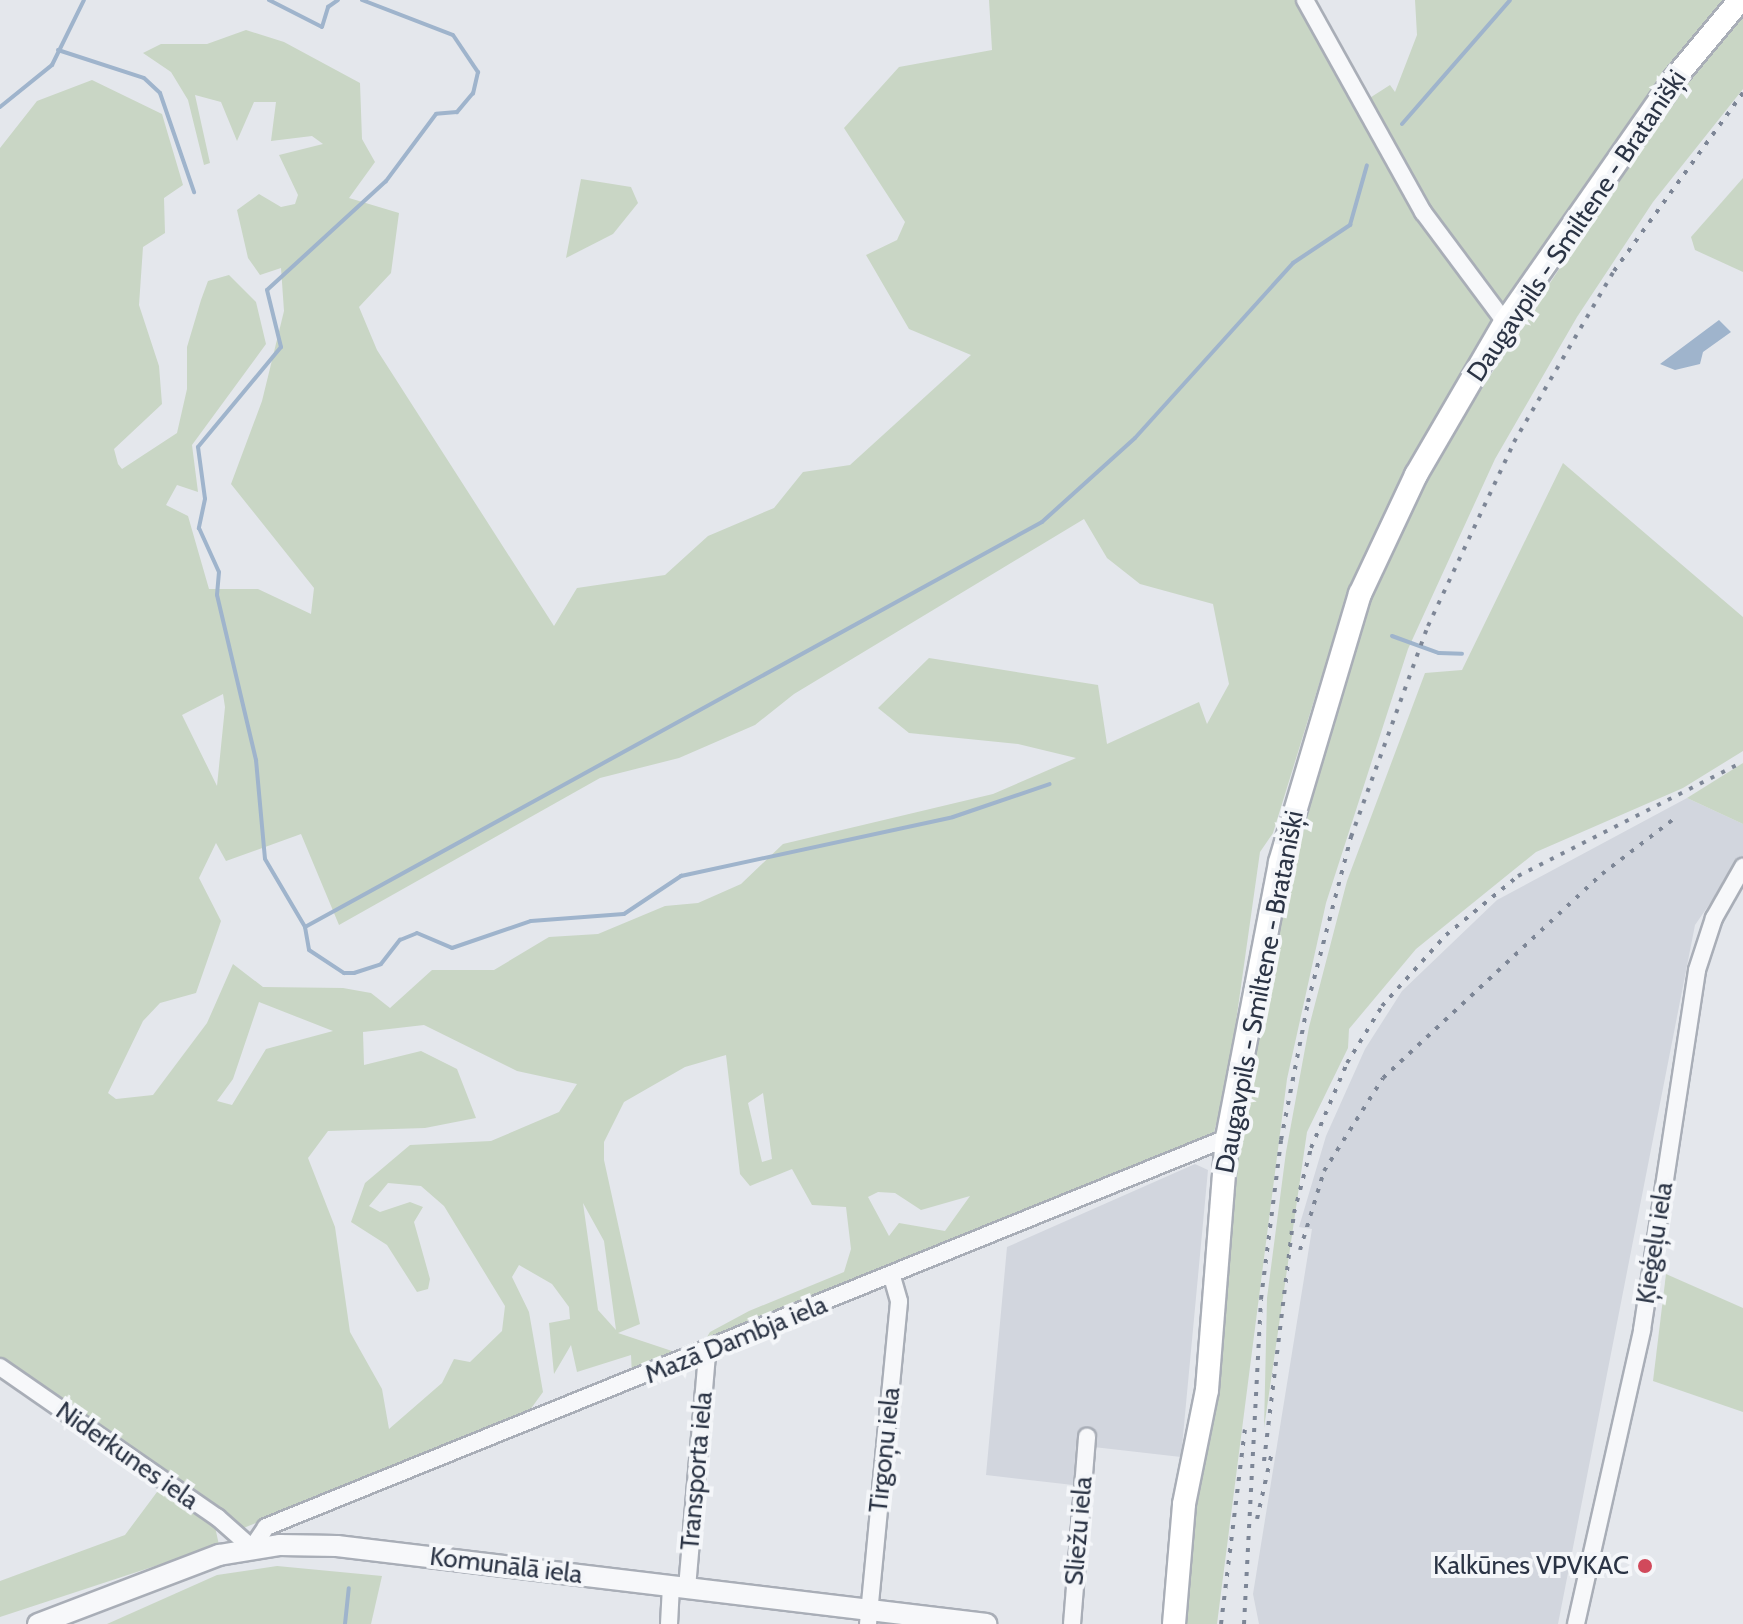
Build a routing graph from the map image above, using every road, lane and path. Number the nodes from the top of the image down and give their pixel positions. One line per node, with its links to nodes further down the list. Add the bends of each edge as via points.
1 (1305, 0): 3 (street, via 1423,212)
2 (1740, 0): 3 (main road, Daugavpils - Smiltene - Bratanišķi, via 1675,78)
3 (1505, 322): 5 (main road, Daugavpils - Smiltene - Bratanišķi, via 1416,475 1360,594 1280,862)
4 (1743, 867): 18 (street, Ķieģeļu iela, via 1714,918 1697,970 1642,1330)
5 (1227, 1138): 6 (street, Mazā Dambja iela); 17 (main road, Daugavpils - Smiltene - Bratanišķi, via 1207,1390 1184,1504)
6 (892, 1277): 7 (street, Mazā Dambja iela); 12 (street, Tirgoņu iela, via 899,1301)
7 (707, 1353): 10 (street, Mazā Dambja iela, via 266,1527); 11 (street, Transporta iela)
8 (0, 1367): 10 (street, Niderkunes iela, via 217,1517)
9 (1087, 1437): 16 (street, Sliežu iela)
10 (252, 1548): 11 (street, Komunālā iela, via 337,1546); 13 (street, Komunālā iela)
11 (679, 1587): 12 (street, Komunālā iela); 14 (street, Transporta iela)
12 (869, 1617): 15 (street, Komunālā iela)
13 (38, 1624)
14 (669, 1624)
15 (986, 1624)
16 (1072, 1624)
17 (1174, 1624)
18 (1576, 1624)

